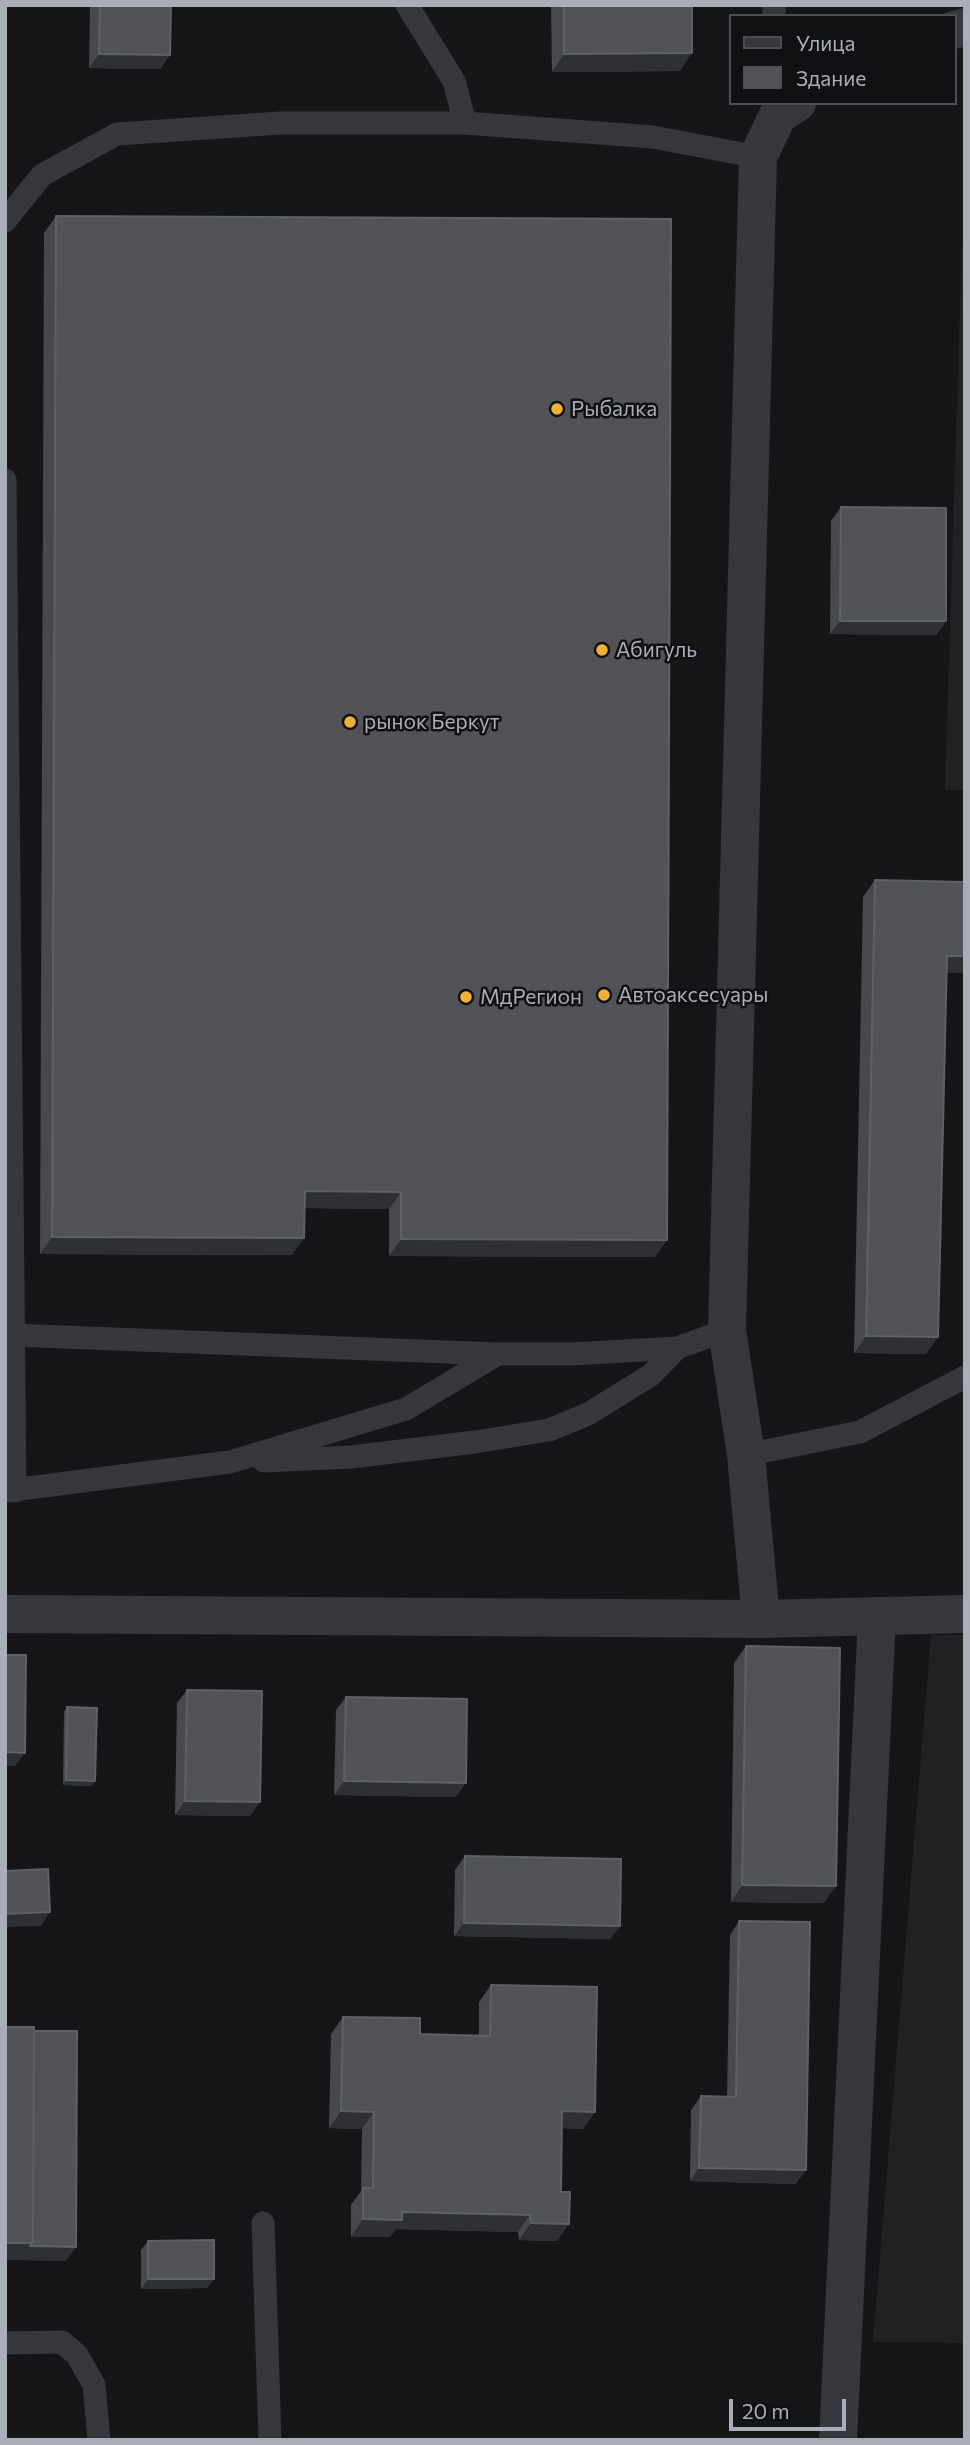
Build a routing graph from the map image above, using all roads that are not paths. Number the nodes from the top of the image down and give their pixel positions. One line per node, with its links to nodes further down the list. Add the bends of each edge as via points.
1 (407, 5): 3 (lane, via 454,81)
2 (785, 107): 4 (street)
3 (465, 123): 4 (lane, via 653,137); 5 (lane, via 280,123 117,134 42,175)
4 (758, 157): 7 (street)
5 (5, 221)
6 (5, 480): 8 (lane)
7 (727, 1330): 9 (lane); 12 (street)
8 (12, 1335): 10 (lane); 14 (lane)
9 (677, 1348): 10 (lane); 13 (lane, via 651,1374 588,1414 549,1430 351,1457)
10 (498, 1354): 13 (lane, via 406,1409)
11 (965, 1377): 12 (lane, via 860,1432)
12 (746, 1455): 18 (street)
13 (230, 1462): 14 (lane)
14 (10, 1491)
15 (5, 1614): 18 (street)
16 (965, 1614): 17 (street)
17 (877, 1616): 18 (street); 23 (street)
18 (761, 1619)
19 (263, 2223): 22 (lane)
20 (5, 2343): 21 (lane, via 62,2342 77,2355 94,2385)
21 (99, 2440)
22 (270, 2440)
23 (838, 2440)

